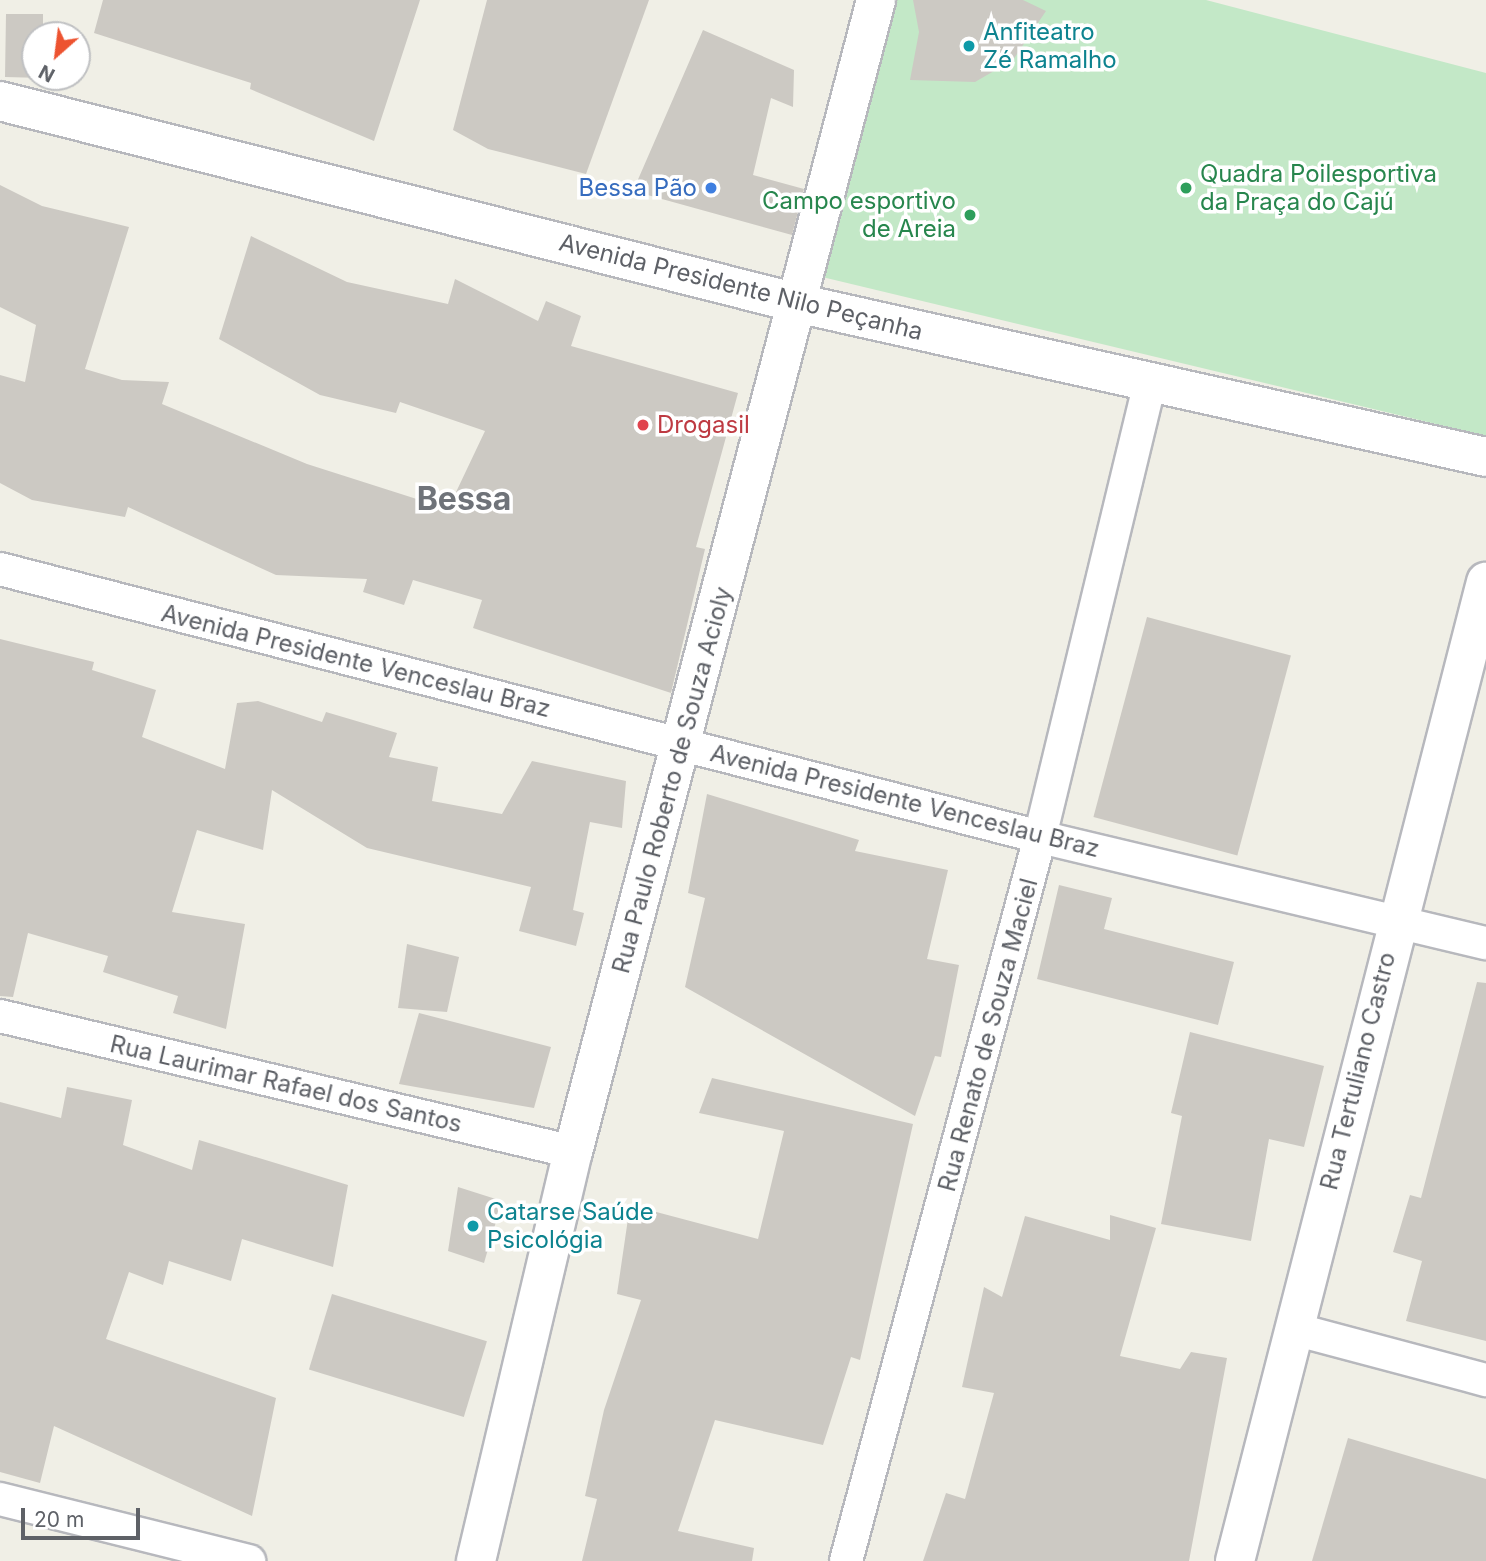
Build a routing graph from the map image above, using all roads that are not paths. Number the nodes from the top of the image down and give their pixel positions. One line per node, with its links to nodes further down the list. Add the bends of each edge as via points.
1 (876, 0): 3 (street, Rua Paulo Roberto de Souza Acioly)
2 (0, 101): 3 (street, Avenida Presidente Nilo Peçanha)
3 (801, 304): 4 (street, Avenida Presidente Nilo Peçanha); 8 (street, Rua Paulo Roberto de Souza Acioly)
4 (1150, 383): 5 (street, Avenida Presidente Nilo Peçanha); 9 (street, Rua Renato de Souza Maciel)
5 (1486, 457)
6 (0, 569): 8 (street, Avenida Presidente Venceslau Braz)
7 (1486, 582): 10 (street, Rua Tertuliano Castro)
8 (681, 744): 9 (street, Avenida Presidente Venceslau Braz); 13 (street, Rua Paulo Roberto de Souza Acioly)
9 (1040, 837): 10 (street, Avenida Presidente Venceslau Braz); 19 (street, Rua Renato de Souza Maciel)
10 (1396, 921): 11 (street, Avenida Presidente Venceslau Braz); 14 (street, Rua Tertuliano Castro)
11 (1486, 943)
12 (0, 1016): 13 (street, Rua Laurimar Rafael dos Santos)
13 (573, 1153): 18 (street, Rua Paulo Roberto de Souza Acioly)
14 (1294, 1329): 15 (street); 20 (street, Rua Tertuliano Castro)
15 (1486, 1380)
16 (0, 1499): 17 (street)
17 (249, 1561)
18 (476, 1561)
19 (846, 1561)
20 (1235, 1561)

